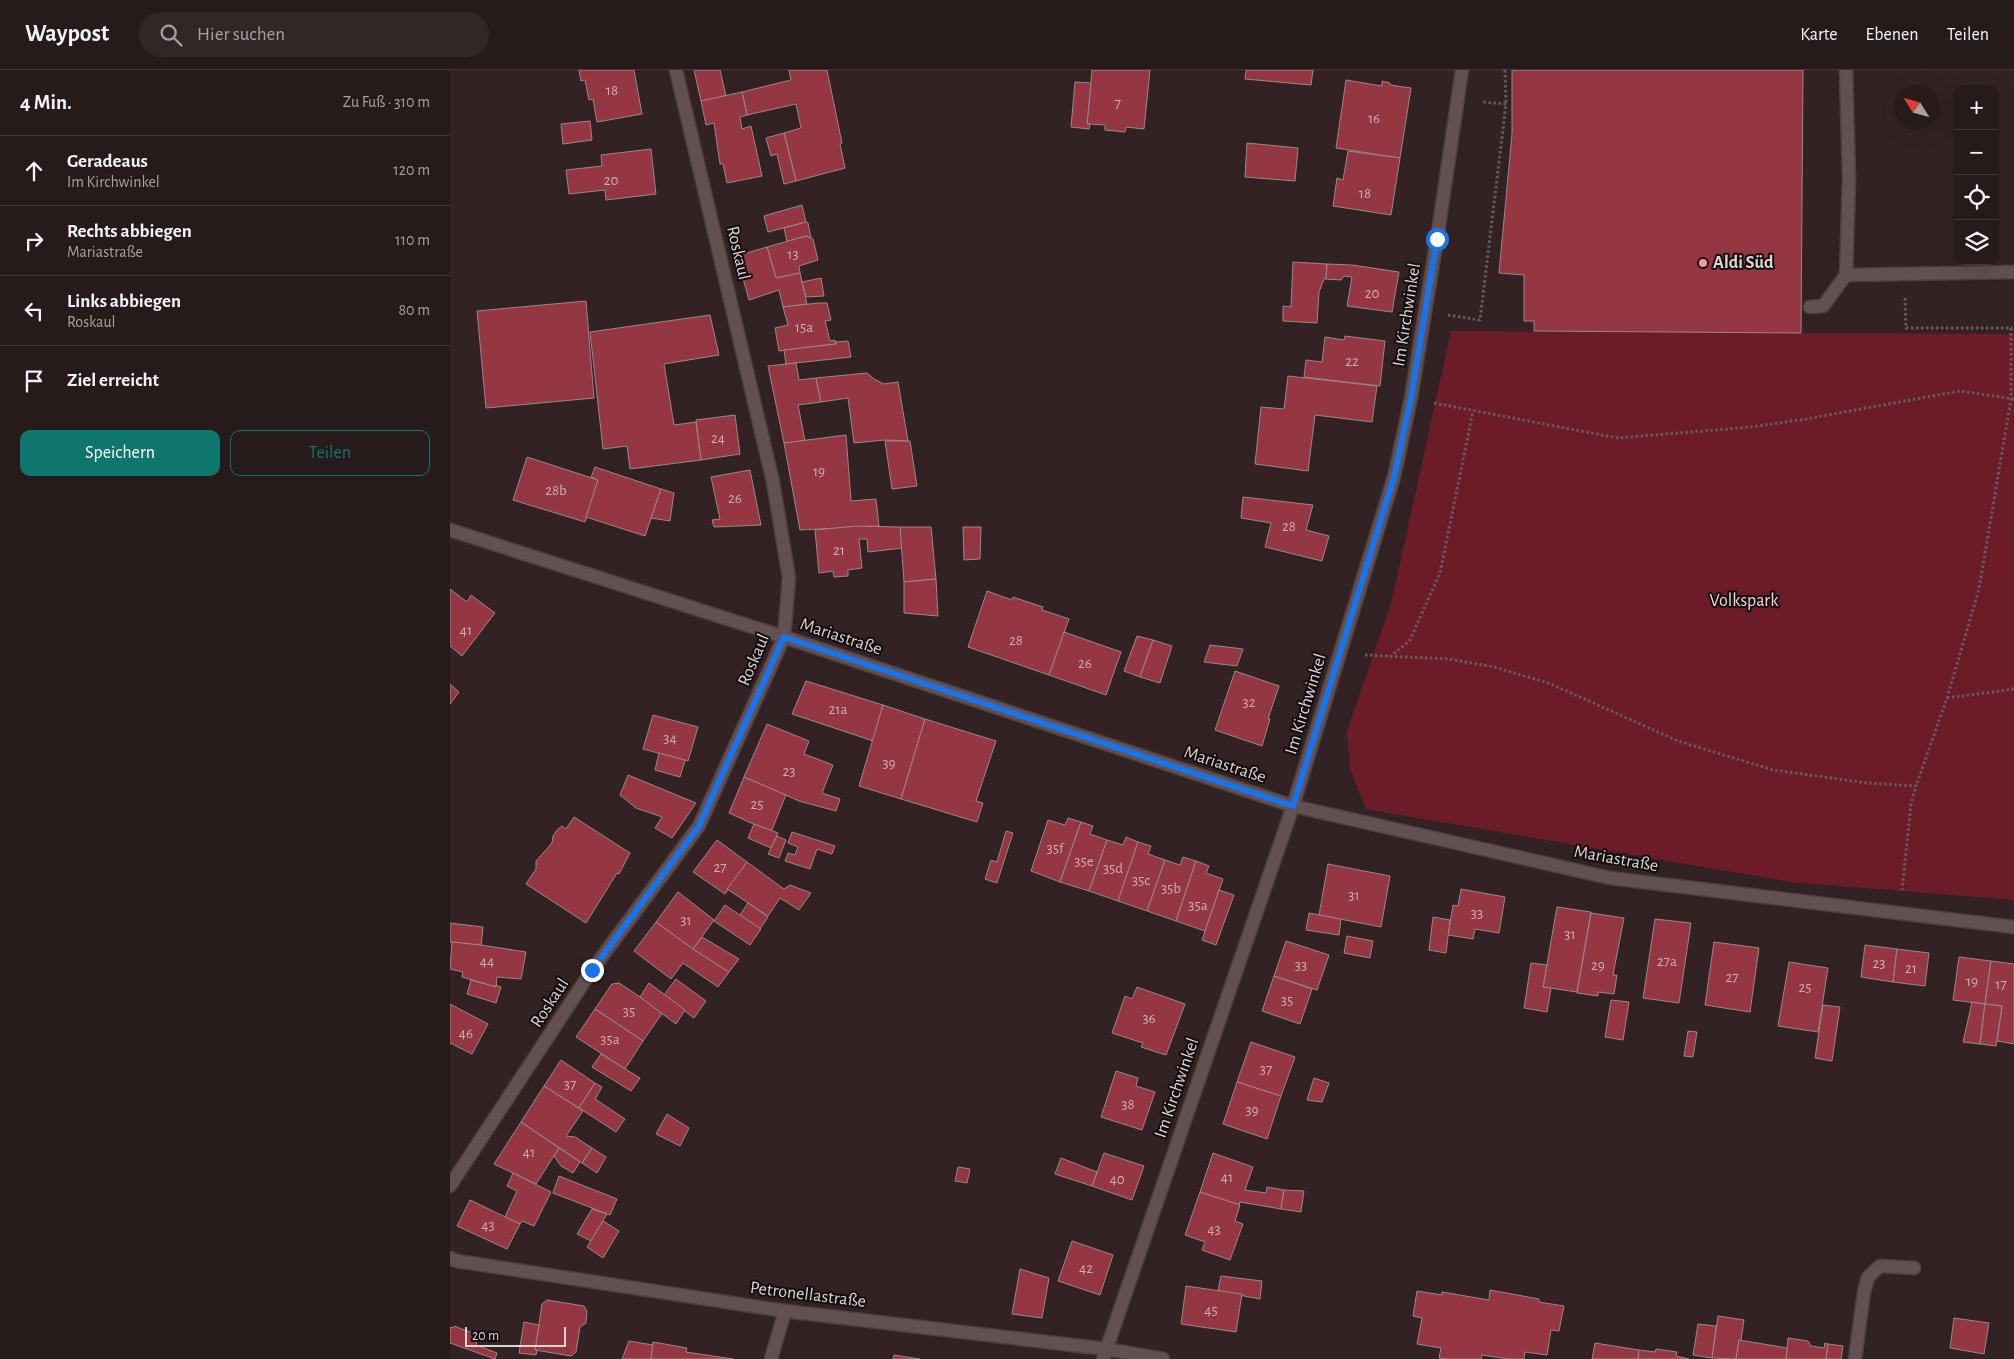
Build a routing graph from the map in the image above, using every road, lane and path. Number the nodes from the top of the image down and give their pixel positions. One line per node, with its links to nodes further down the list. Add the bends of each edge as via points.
1 (676, 70): 16 (street, Roskaul, via 774,482 789,578)
2 (1462, 70): 5 (street, Im Kirchwinkel)
3 (1505, 70): 6 (path)
4 (1846, 70): 9 (street, via 1849,179)
5 (1458, 99): 6 (path); 11 (street, Im Kirchwinkel)
6 (1506, 104): 11 (path, via 1480,320)
7 (2014, 272): 8 (street)
8 (1905, 274): 9 (street); 13 (path, via 1906,328 2011,328)
9 (1846, 275): 10 (street, via 1823,306)
10 (1810, 307)
11 (1425, 313): 12 (street, Im Kirchwinkel)
12 (1411, 398): 14 (path); 17 (street, Im Kirchwinkel, via 1394,477)
13 (2012, 399): 14 (path, via 1960,391 1751,427 1618,438); 20 (path, via 1979,589)
14 (1473, 411): 18 (path, via 1440,573 1410,640)
15 (450, 530): 16 (street, Mariastraße)
16 (784, 637): 22 (street, Mariastraße); 25 (street, Roskaul, via 699,826 592,970)
17 (1341, 651): 18 (path); 22 (street, Im Kirchwinkel)
18 (1389, 657): 21 (path, via 1449,659 1494,667 1551,684 1678,741 1773,770)
19 (2014, 688): 20 (path)
20 (1947, 698): 21 (path)
21 (1916, 786): 23 (path, via 1903,872)
22 (1293, 806): 23 (street, Mariastraße, via 1610,878); 29 (street, Im Kirchwinkel)
23 (1902, 913): 24 (street, Mariastraße)
24 (2014, 927)
25 (450, 1186)
26 (450, 1258): 28 (street, Petronellastraße)
27 (1914, 1268): 32 (street, via 1880,1266 1868,1277)
28 (785, 1311): 29 (street, Petronellastraße); 30 (street)
29 (1105, 1354): 31 (street, Petronellastraße)
30 (771, 1359)
31 (1163, 1359)
32 (1854, 1359)

